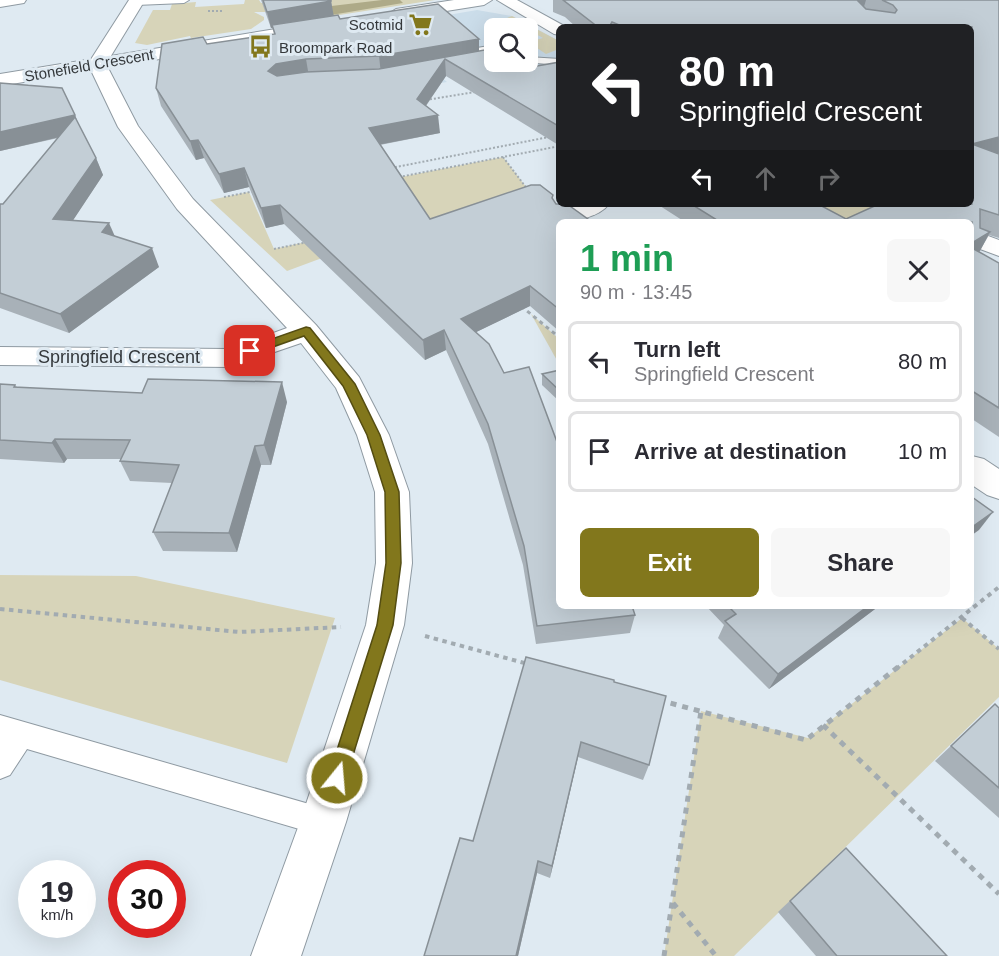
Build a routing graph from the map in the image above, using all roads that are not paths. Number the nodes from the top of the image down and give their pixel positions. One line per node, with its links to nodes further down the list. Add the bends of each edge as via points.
1 (18, 0): 6 (street)
2 (184, 0): 5 (lane)
3 (484, 0): 7 (street)
4 (504, 0): 9 (street)
5 (137, 1): 15 (street)
6 (0, 2)
7 (377, 17)
8 (330, 25): 15 (street, Stonefield Crescent)
9 (556, 28)
10 (484, 50): 11 (lane)
11 (439, 57)
12 (484, 61): 16 (lane)
13 (538, 61): 14 (lane)
14 (556, 62)
15 (97, 64): 17 (street, Stonefield Crescent); 24 (street, via 128,127 185,204)
16 (450, 67)
17 (0, 80)
18 (590, 207): 20 (street)
19 (597, 207): 21 (street)
20 (565, 217)
21 (612, 219)
22 (974, 238): 23 (street)
23 (999, 249)
24 (306, 331): 25 (street, Springfield Crescent, via 231,358); 30 (street, via 349,384 373,435 392,492 394,563 385,625)
25 (0, 356)
26 (974, 469): 27 (street)
27 (999, 486)
28 (11, 731): 29 (lane); 30 (lane)
29 (0, 765)
30 (323, 822): 31 (street)
31 (276, 956)

